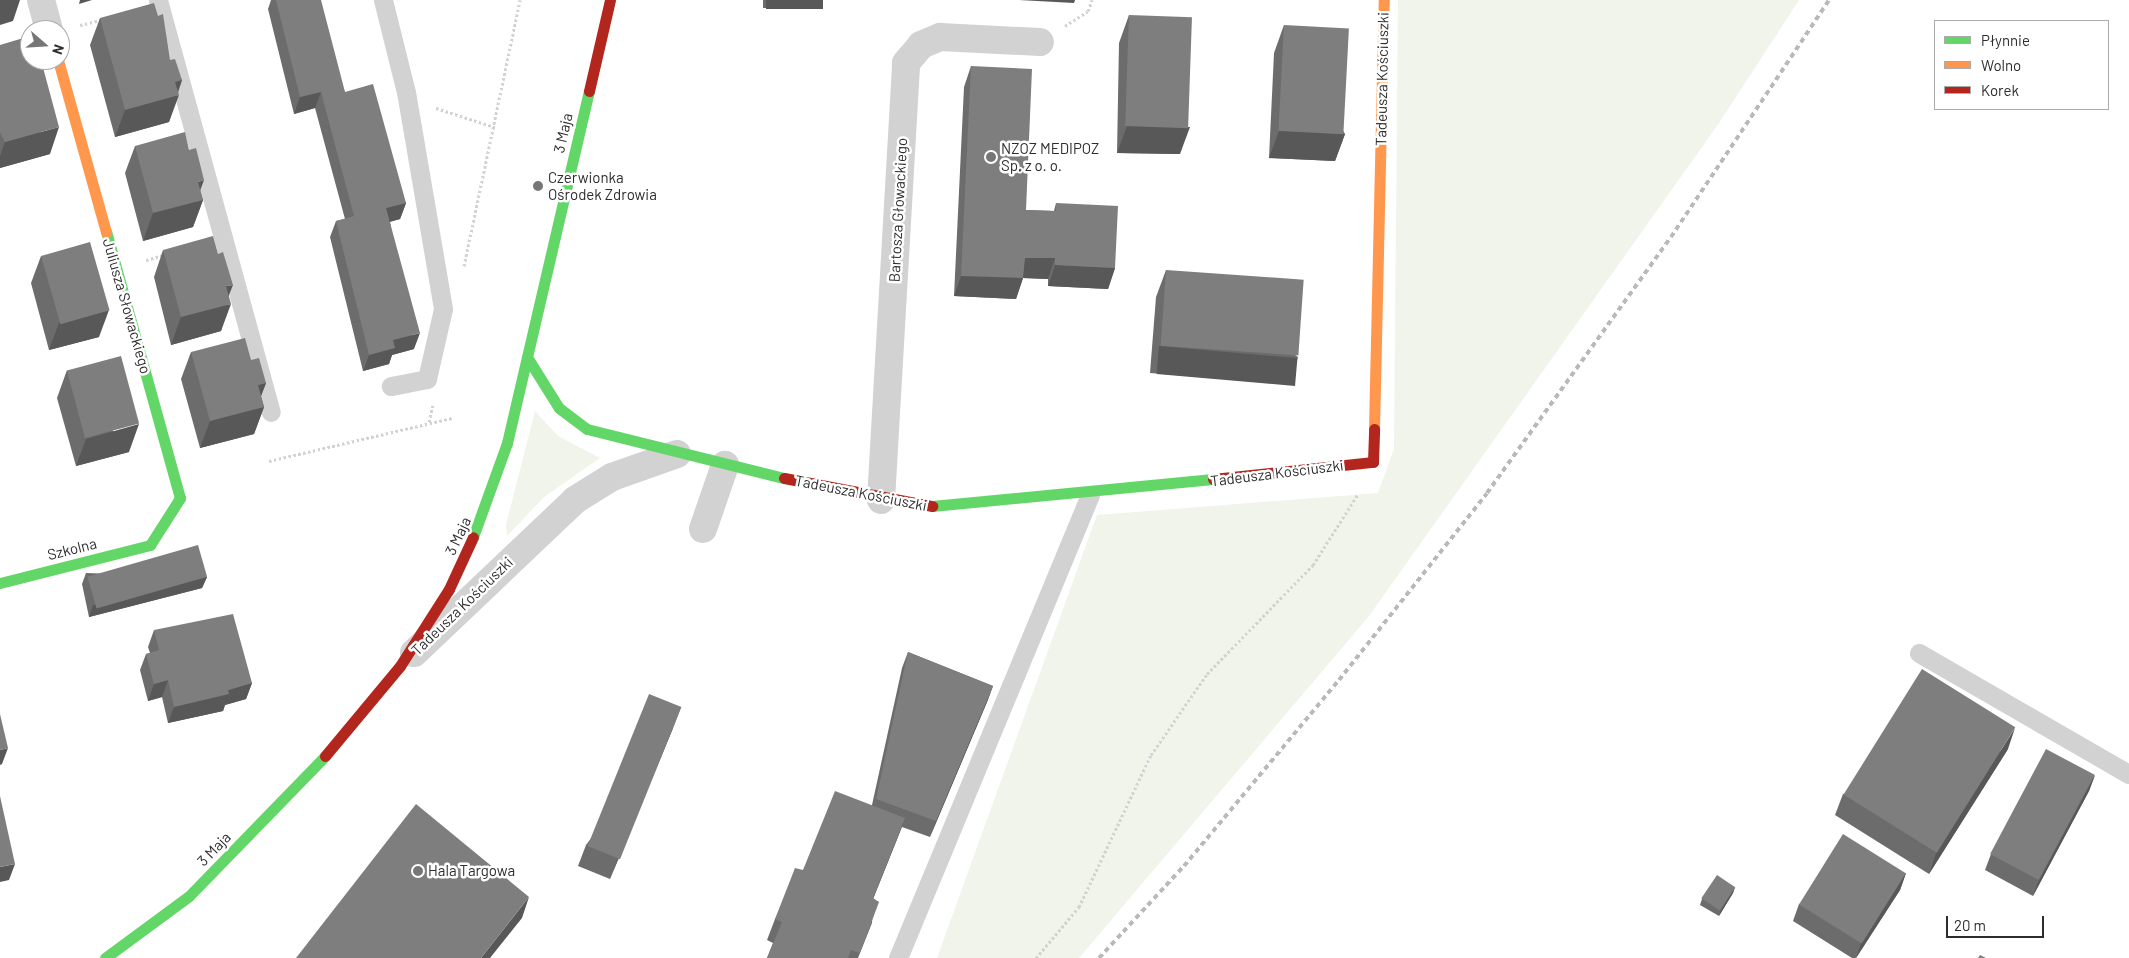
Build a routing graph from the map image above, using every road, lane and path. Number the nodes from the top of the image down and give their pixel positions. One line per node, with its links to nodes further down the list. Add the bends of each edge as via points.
1 (41, 0): 9 (street)
2 (158, 0): 21 (lane)
3 (383, 0): 13 (lane)
4 (520, 0): 14 (path)
5 (610, 0): 18 (street, 3 Maja)
6 (1092, 0): 11 (path, via 1088,11)
7 (1384, 0): 26 (street, Tadeusza Kościuszki)
8 (105, 19): 10 (path)
9 (46, 20)
10 (80, 25)
11 (1040, 42): 29 (street, Bartosza Głowackiego, via 940,37 921,45 906,63)
12 (61, 70): 31 (street, Juliusza Słowackiego, via 180,498)
13 (406, 92): 14 (path, via 454,116); 19 (lane, via 442,309 427,379)
14 (495, 128): 17 (path)
15 (170, 254): 16 (path)
16 (142, 261)
17 (463, 270)
18 (527, 357): 24 (street, Tadeusza Kościuszki, via 559,408 578,424); 34 (street, 3 Maja, via 484,514 444,597)
19 (391, 386)
20 (434, 398): 23 (path)
21 (271, 412)
22 (452, 418): 23 (path)
23 (429, 422): 25 (path)
24 (676, 454): 27 (street, Tadeusza Kościuszki); 34 (street, Tadeusza Kościuszki, via 612,477 574,500)
25 (269, 461)
26 (1373, 462): 28 (street, Tadeusza Kościuszki); 38 (path, via 1313,565 1207,674 1151,755 1079,907)
27 (725, 465): 29 (street, Tadeusza Kościuszki); 30 (street)
28 (1090, 495): 29 (street, Tadeusza Kościuszki, via 940,508); 37 (lane)
29 (881, 500)
30 (703, 529)
31 (150, 545): 32 (street, Szkolna)
32 (0, 583)
33 (1919, 653): 35 (lane)
34 (400, 666): 36 (street, 3 Maja, via 321,760 189,896)
35 (2129, 774)
36 (105, 958)
37 (898, 958)
38 (1036, 958)

